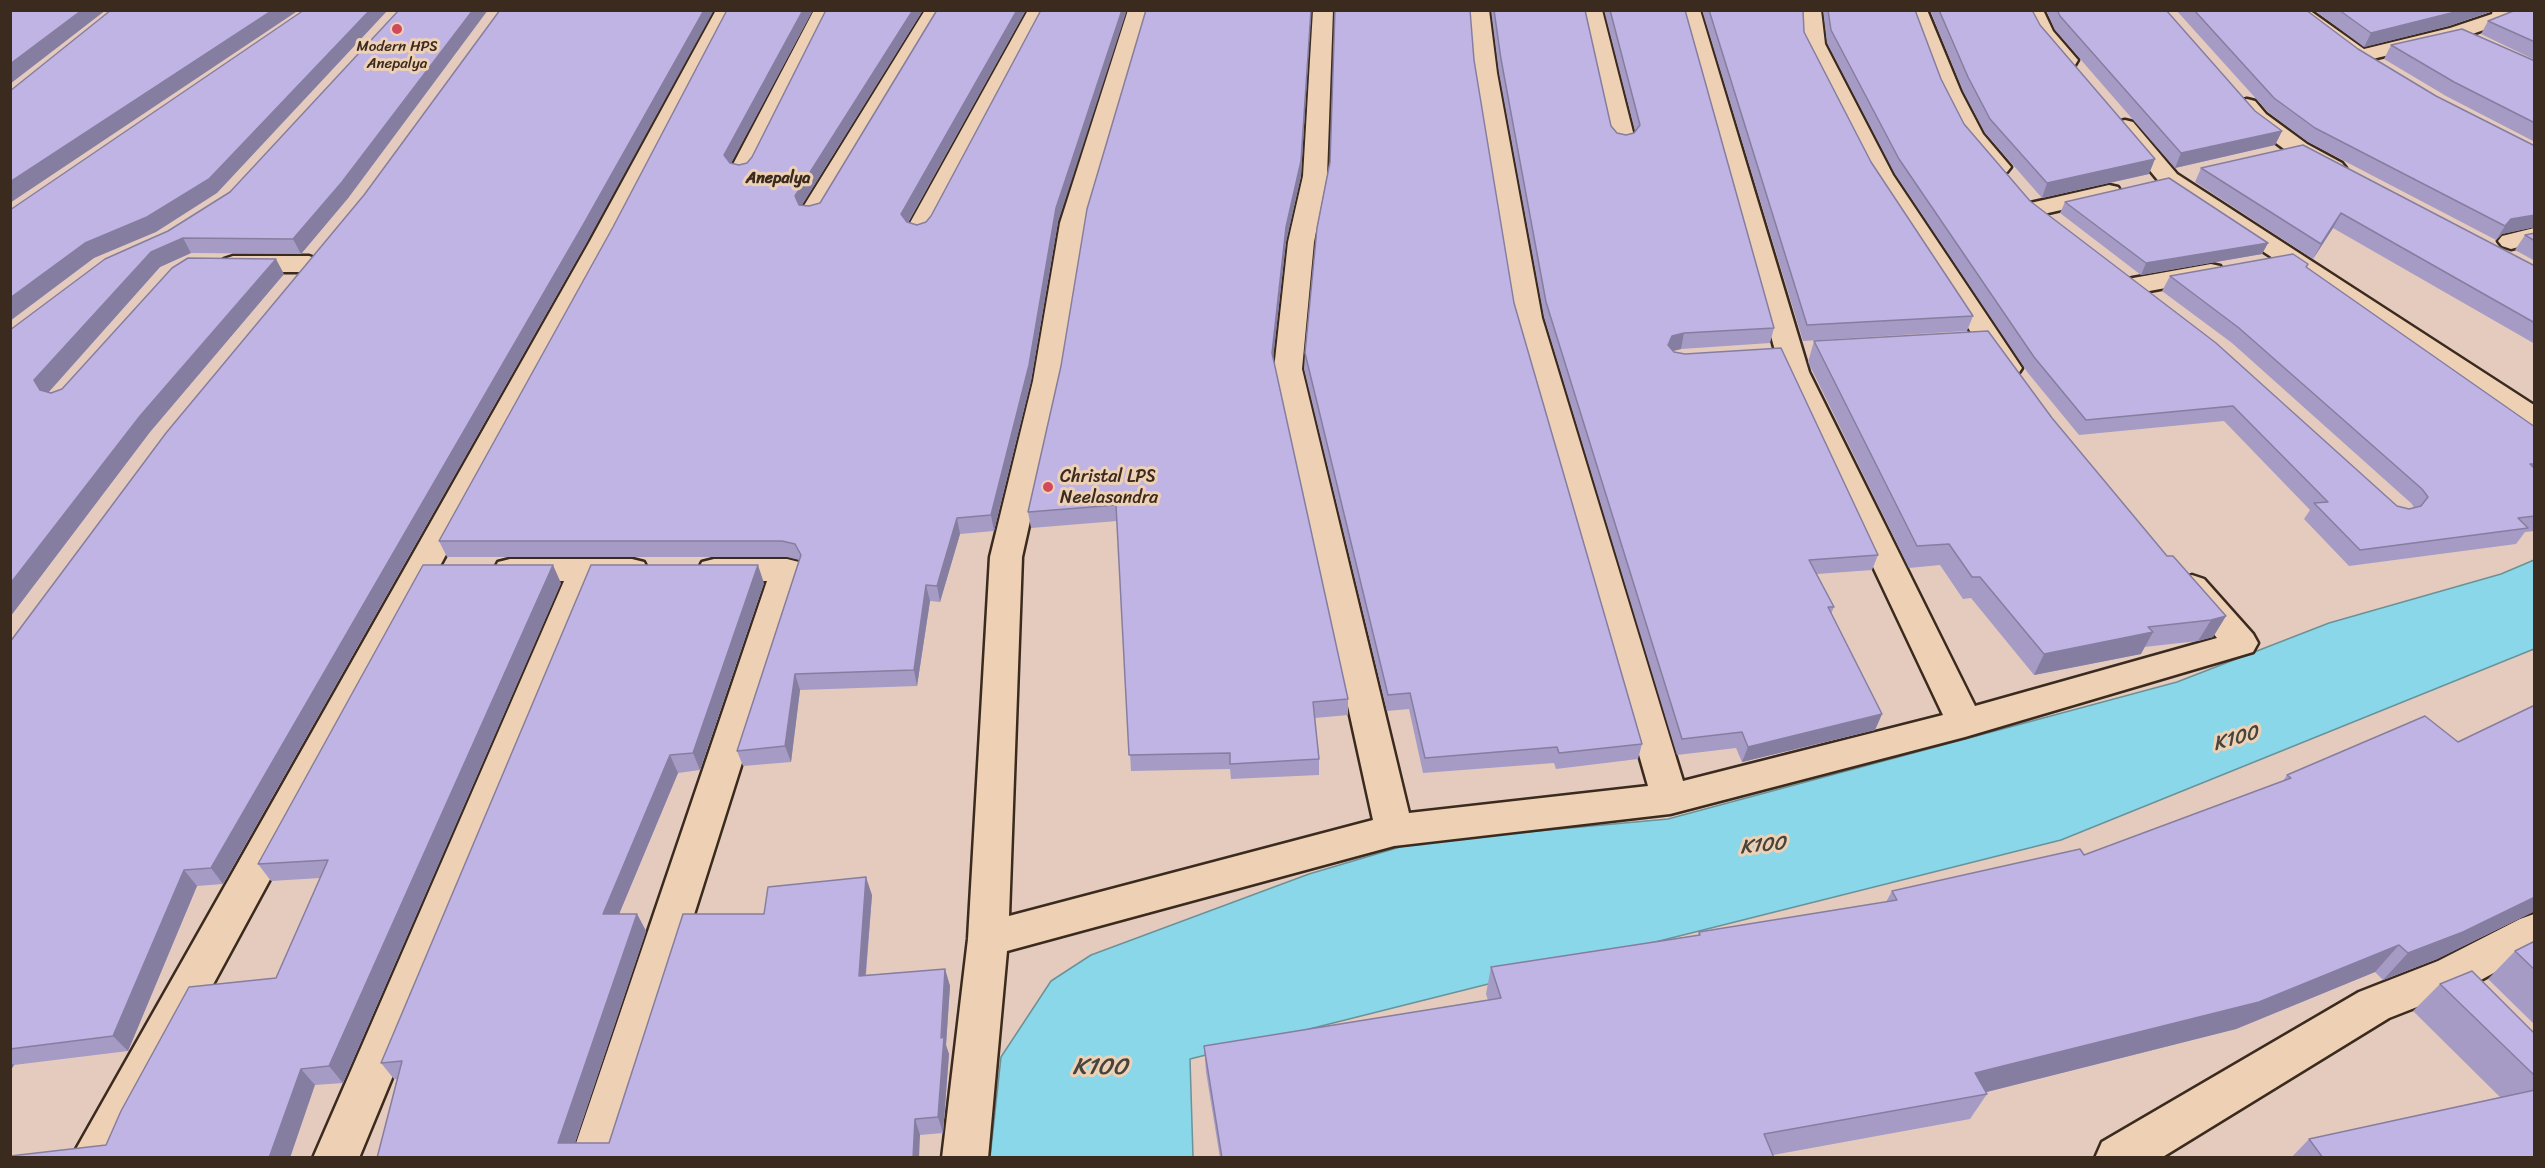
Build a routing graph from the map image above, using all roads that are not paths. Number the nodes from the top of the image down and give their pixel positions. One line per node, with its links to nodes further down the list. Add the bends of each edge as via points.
1 (726, 10): 40 (street, via 603,241)
2 (824, 10): 25 (street)
3 (935, 10): 30 (street)
4 (1038, 10): 32 (street)
5 (1138, 10): 46 (street, via 1072,223 1047,381 1006,557)
6 (1323, 10): 44 (street, via 1315,176 1301,242 1288,369)
7 (1479, 10): 43 (street, via 1528,318)
8 (1592, 10): 22 (street)
9 (1690, 10): 42 (street, via 1795,372)
10 (1811, 10): 37 (street, via 1814,44 1881,175 1978,341)
11 (1917, 10): 29 (street, via 1973,137)
12 (2033, 10): 19 (street, via 2044,33)
13 (2295, 10): 17 (street)
14 (2503, 10): 15 (street, via 2502,17)
15 (2457, 33): 16 (street); 17 (street)
16 (2486, 46)
17 (2360, 56): 18 (street)
18 (2389, 73)
19 (2079, 74)
20 (2236, 94): 23 (street, via 2258,119)
21 (2109, 108): 28 (street)
22 (1623, 140)
23 (2299, 149): 24 (street); 27 (street)
24 (2267, 157)
25 (742, 170)
26 (2202, 171): 28 (street)
27 (2354, 179)
28 (2150, 183): 29 (street); 33 (street)
29 (2022, 194): 31 (street)
30 (812, 212)
31 (2057, 227)
32 (919, 230)
33 (2289, 259): 36 (street, via 2125,280); 38 (street)
34 (203, 263): 35 (street, via 317,255)
35 (288, 290)
36 (2159, 306)
37 (2022, 388)
38 (2533, 416)
39 (2170, 563): 42 (street, via 2241,643)
40 (419, 570): 41 (street); 47 (street)
41 (585, 571): 48 (street); 49 (street, via 786,570)
42 (1965, 723): 43 (street)
43 (1670, 799): 44 (street)
44 (1394, 830): 46 (street)
45 (2535, 931): 51 (street, via 2465,986 2374,1005)
46 (988, 939): 50 (street)
47 (94, 1158)
48 (336, 1158)
49 (594, 1158)
50 (965, 1158)
51 (2118, 1158)

